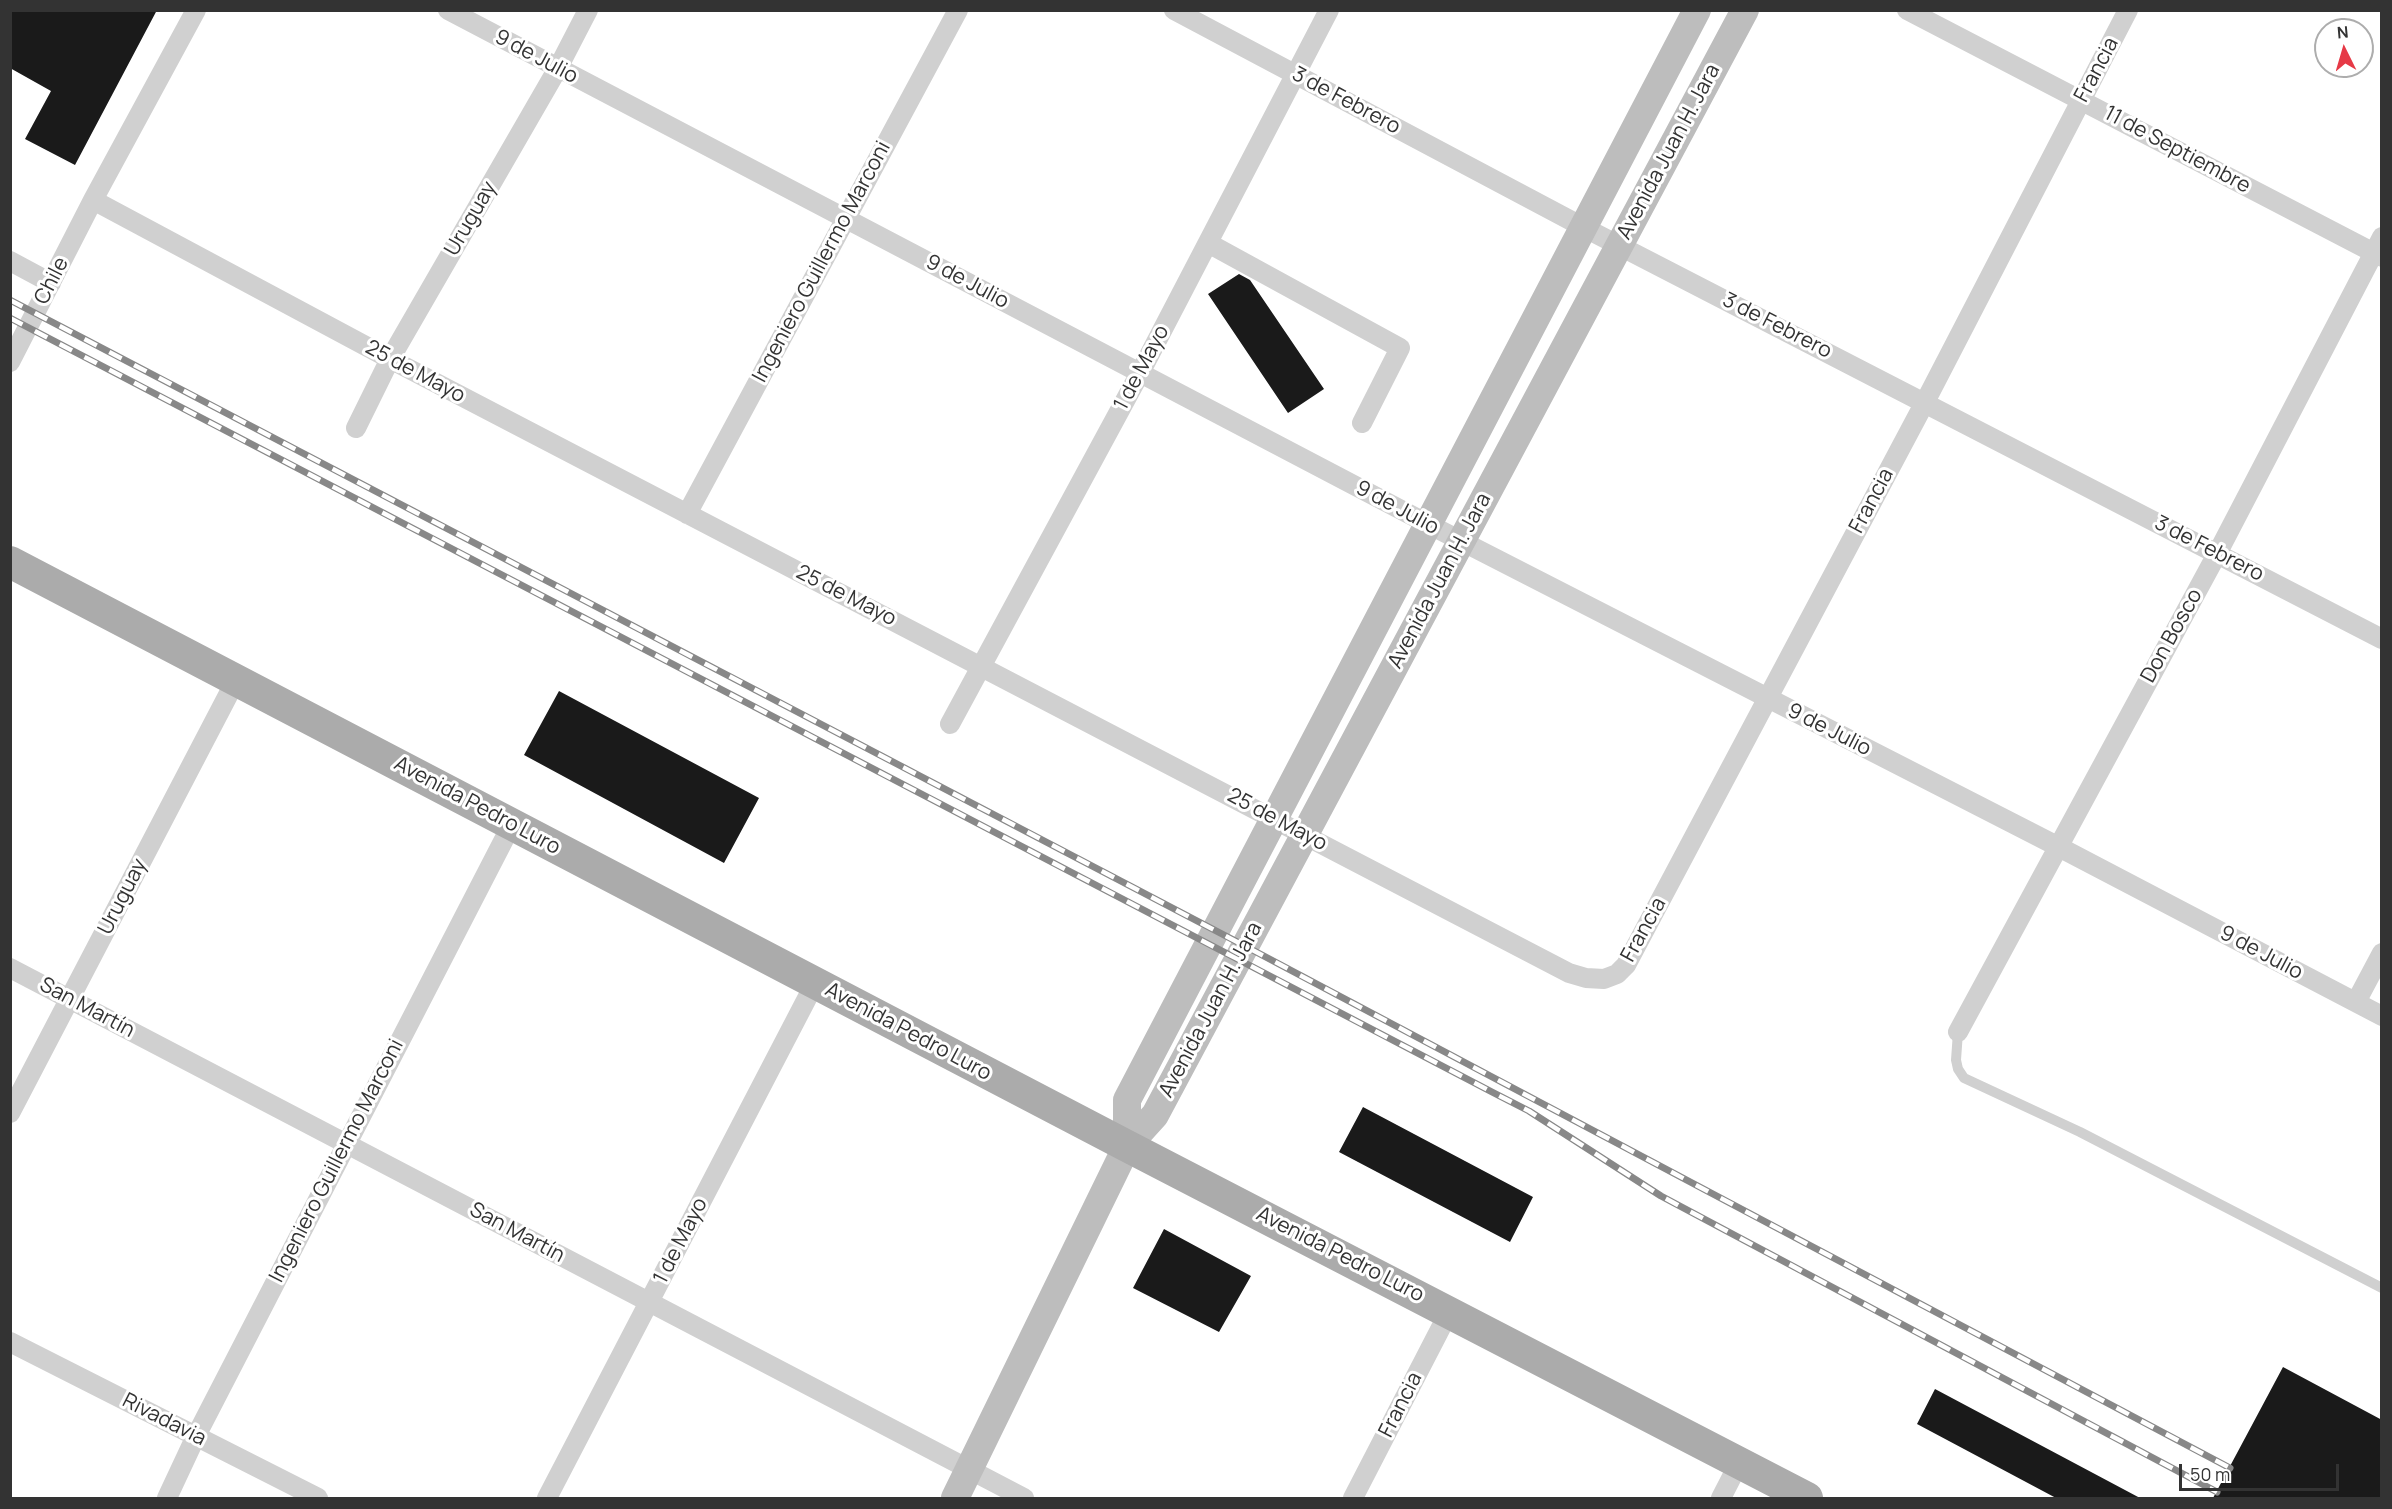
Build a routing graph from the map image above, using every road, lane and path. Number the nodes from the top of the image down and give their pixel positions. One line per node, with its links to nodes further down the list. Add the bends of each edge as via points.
1 (196, 10): 14 (street, Chile)
2 (448, 10): 11 (street, 9 de Julio)
3 (588, 10): 11 (street, Uruguay)
4 (957, 10): 15 (street, Ingeniero Guillermo Marconi)
5 (1174, 10): 12 (street, 3 de Febrero)
6 (1329, 10): 12 (street, 1 de Mayo)
7 (1697, 10): 16 (main road, Avenida Juan H. Jara)
8 (1745, 10): 18 (main road, Avenida Juan H. Jara)
9 (1907, 10): 13 (street, 11 de Septiembre)
10 (2128, 10): 13 (street, Francia)
11 (558, 68): 15 (street, 9 de Julio); 22 (street, Uruguay)
12 (1296, 74): 16 (street, 3 de Febrero); 17 (street, 1 de Mayo)
13 (2081, 100): 19 (street, 11 de Septiembre); 25 (street, Francia)
14 (93, 200): 21 (street, Chile); 22 (street, 25 de Mayo)
15 (846, 219): 24 (street, 9 de Julio); 28 (street, Ingeniero Guillermo Marconi)
16 (1584, 227): 18 (street, 3 de Febrero); 29 (main road, Avenida Juan H. Jara)
17 (1208, 243): 24 (street, 1 de Mayo); 26 (street, via 1400,348)
18 (1620, 245): 25 (street, 3 de Febrero); 30 (main road, Avenida Juan H. Jara)
19 (2379, 249): 31 (street, Don Bosco)
20 (10, 261): 21 (street)
21 (51, 283): 23 (street, Chile)
22 (390, 359): 27 (street, Uruguay); 28 (street, 25 de Mayo)
23 (10, 362)
24 (1140, 373): 29 (street, 9 de Julio); 34 (street, 1 de Mayo)
25 (1925, 402): 31 (street, 3 de Febrero); 36 (street, Francia)
26 (1362, 423)
27 (356, 428)
28 (687, 514): 34 (street, 25 de Mayo)
29 (1428, 524): 30 (street, 9 de Julio); 38 (main road, Avenida Juan H. Jara)
30 (1462, 541): 36 (street, 9 de Julio); 40 (main road, Avenida Juan H. Jara)
31 (2217, 554): 33 (street, 3 de Febrero); 41 (street, Don Bosco)
32 (10, 562): 35 (main road, Avenida Pedro Luro)
33 (2382, 639)
34 (981, 667): 37 (street, 1 de Mayo); 38 (street, 25 de Mayo)
35 (236, 680): 39 (main road, Avenida Pedro Luro); 46 (street, Uruguay)
36 (1767, 698): 41 (street, 9 de Julio); 44 (street, Francia, via 1626,965)
37 (950, 724)
38 (1274, 818): 40 (street, 25 de Mayo); 52 (main road, Avenida Juan H. Jara, via 1127,1100)
39 (512, 824): 45 (main road, Avenida Pedro Luro); 51 (street, Ingeniero Guillermo Marconi)
40 (1305, 835): 44 (street, 25 de Mayo, via 1569,973); 52 (main road, Avenida Juan H. Jara, via 1155,1115)
41 (2057, 846): 47 (street, 9 de Julio); 49 (street, Don Bosco)
42 (2382, 953): 47 (street)
43 (10, 968): 46 (street, San Martín)
44 (1604, 979)
45 (815, 983): 52 (main road, Avenida Pedro Luro); 54 (street, 1 de Mayo)
46 (70, 999): 50 (street, Uruguay); 51 (street, San Martín)
47 (2356, 1002): 48 (street, 9 de Julio)
48 (2382, 1016)
49 (1958, 1032): 53 (lane, via 1956,1060 1964,1078 2080,1132)
50 (10, 1113)
51 (346, 1143): 54 (street, San Martín); 57 (street, Ingeniero Guillermo Marconi)
52 (1127, 1146): 55 (main road, Avenida Pedro Luro); 59 (main road, Avenida Juan H. Jara)
53 (2382, 1288)
54 (649, 1302): 59 (street, San Martín); 62 (street, 1 de Mayo)
55 (1449, 1311): 58 (main road, Avenida Pedro Luro); 65 (street, Francia)
56 (10, 1342): 57 (street, Rivadavia)
57 (196, 1436): 60 (street, Ingeniero Guillermo Marconi); 61 (street, Rivadavia)
58 (1739, 1463): 66 (street); 67 (main road, Avenida Pedro Luro)
59 (970, 1470): 63 (main road, Avenida Juan H. Jara); 64 (street, San Martín)
60 (167, 1498)
61 (318, 1498)
62 (547, 1498)
63 (955, 1498)
64 (1024, 1498)
65 (1353, 1498)
66 (1721, 1498)
67 (1807, 1498)

